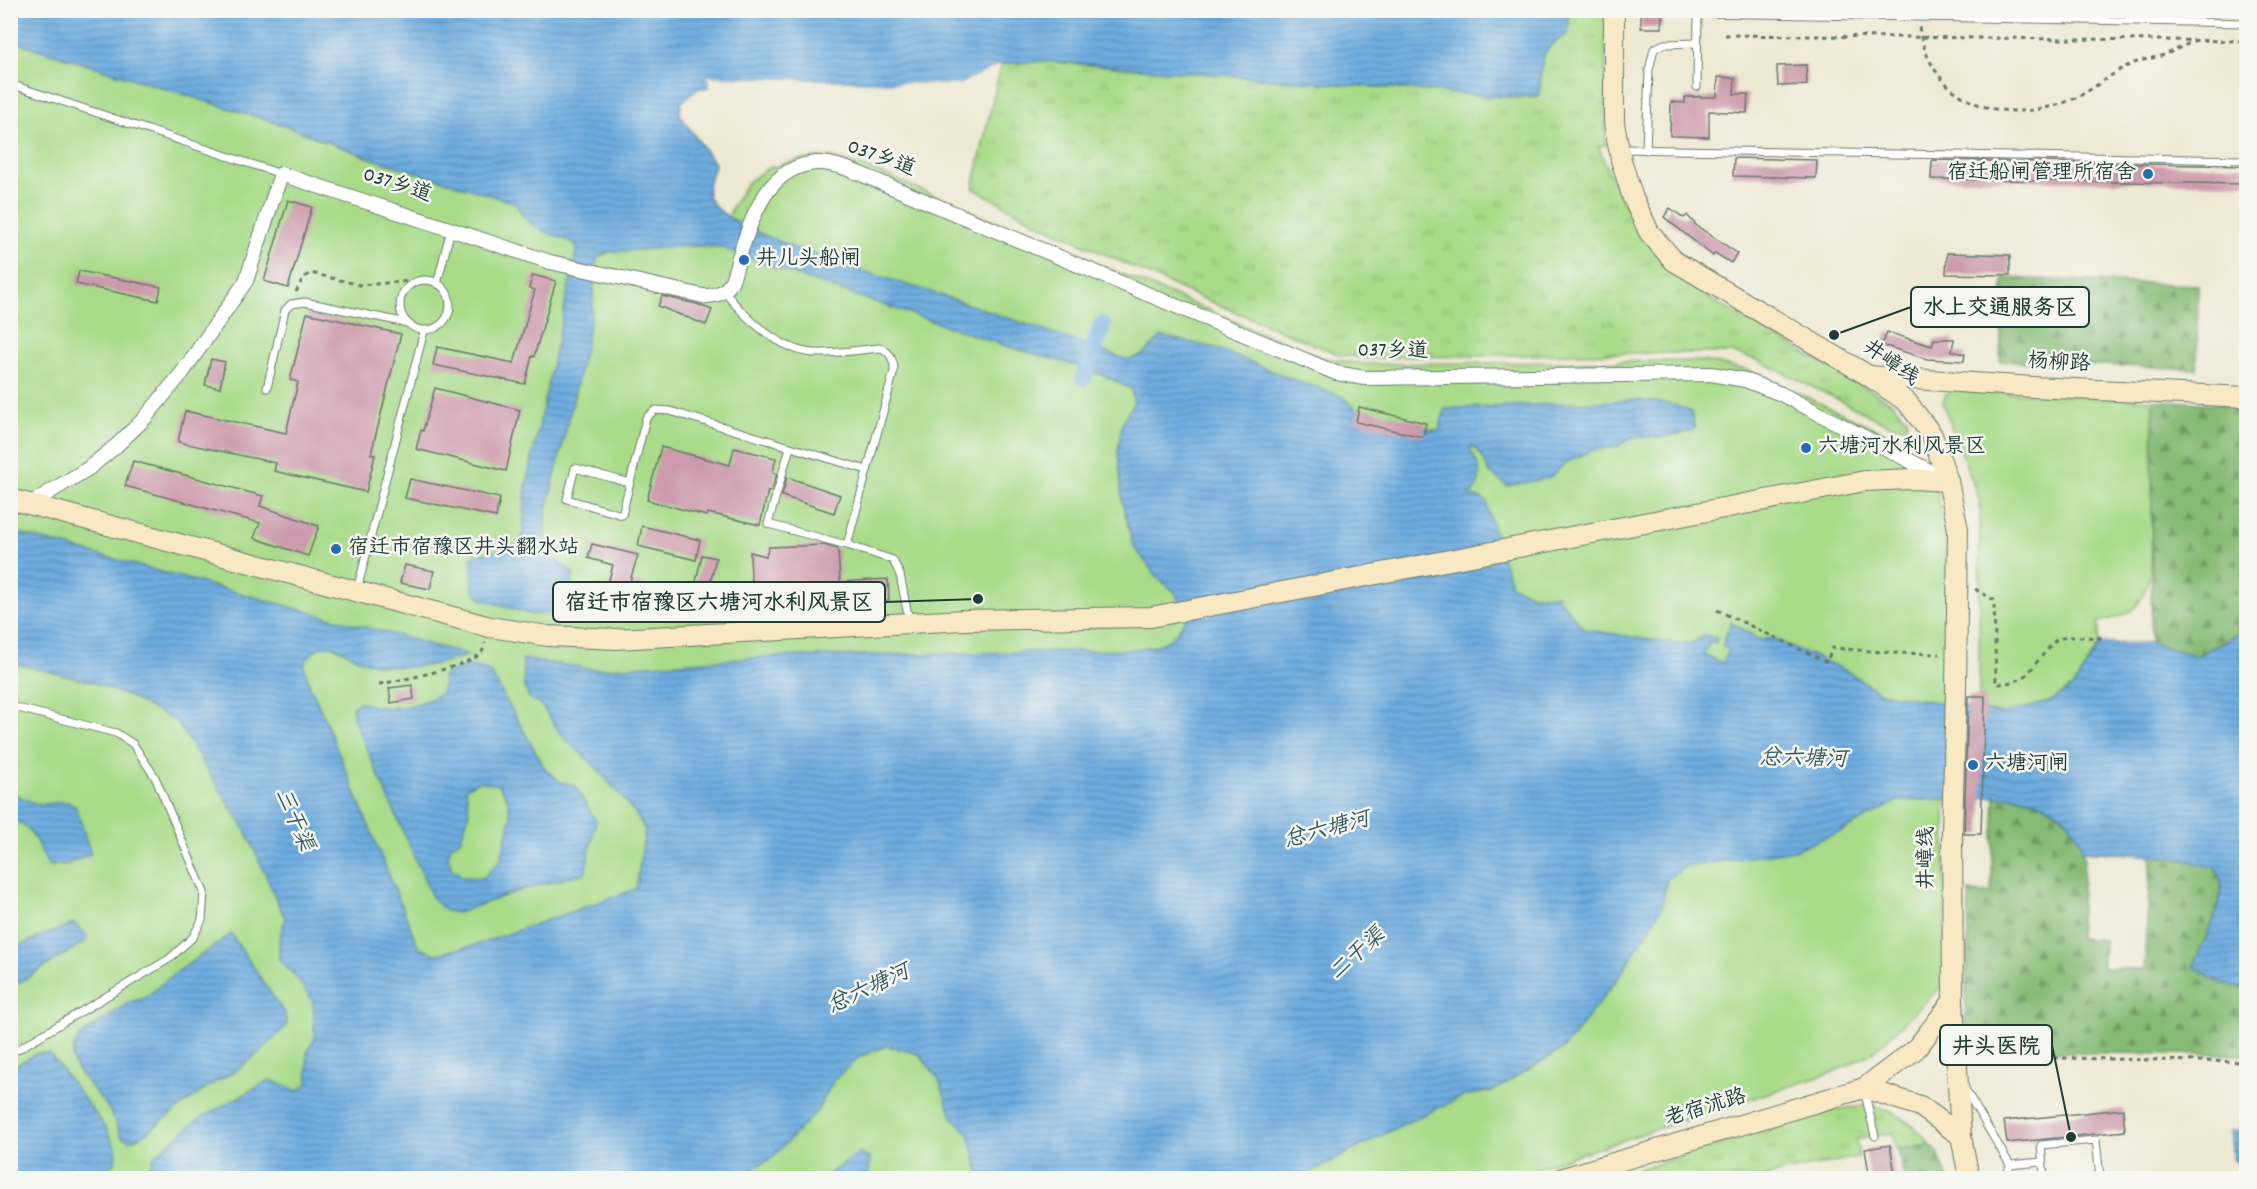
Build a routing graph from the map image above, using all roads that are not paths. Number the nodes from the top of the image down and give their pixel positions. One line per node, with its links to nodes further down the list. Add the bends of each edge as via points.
1 (1614, 10): 6 (street, 井嶂线, via 1614,123)
2 (2247, 23): 3 (lane, via 1698,13)
3 (1697, 44): 5 (lane); 7 (lane, via 1664,44 1654,49 1649,70)
4 (10, 84): 9 (lane)
5 (1696, 87)
6 (1619, 149): 7 (lane); 15 (street, 井嶂线, via 1648,232 1674,261)
7 (1646, 150): 8 (lane)
8 (2247, 160)
9 (281, 174): 10 (street, 037乡道); 23 (street, via 246,281 182,374 116,446 89,468)
10 (451, 230): 11 (lane); 12 (street, 037乡道, via 569,267 703,296)
11 (437, 284): 13 (lane, via 425,280 409,285 403,292 399,309); 14 (lane, via 447,292 450,309 441,325)
12 (724, 291): 19 (lane, via 751,321 786,344 812,353 880,348 888,353 894,371); 20 (street, 037乡道, via 730,286 759,202 786,174 817,163 882,183 1336,373 1364,378 1711,374 1745,380 1781,394)
13 (407, 323): 14 (lane); 16 (lane, via 305,302 291,304 285,310)
14 (424, 331): 25 (lane)
15 (1869, 376): 17 (street, 杨柳路); 20 (street, 井嶂线, via 1907,402 1932,435)
16 (267, 388)
17 (2247, 397)
18 (790, 447): 19 (lane); 21 (lane, via 670,411 655,411 646,418); 24 (lane, via 768,524)
19 (867, 470): 24 (lane)
20 (1948, 481): 26 (street, via 1865,481 1151,617); 28 (street, 井嶂线, via 1958,529)
21 (630, 483): 21 (lane, via 622,514 567,499 575,468)
22 (10, 498): 23 (street)
23 (30, 504): 25 (street)
24 (847, 545): 26 (lane, via 892,560 900,574)
25 (357, 590): 26 (street, via 490,627 548,636 616,639)
26 (910, 623)
27 (10, 706): 29 (lane, via 117,733 133,744 155,777 204,892 202,920 193,937 169,959)
28 (1953, 1001): 30 (street, 井嶂线); 31 (street, 老宿沭路, via 1916,1049)
29 (10, 1054)
30 (1958, 1077): 33 (street, 井嶂线); 35 (lane)
31 (1864, 1088): 32 (lane); 33 (street, via 1920,1106); 36 (street, 老宿沭路)
32 (1875, 1136)
33 (1962, 1136): 38 (street, 井嶂线)
34 (2042, 1162): 35 (lane); 40 (lane); 41 (lane, via 2041,1145 2096,1140)
35 (2010, 1165): 39 (lane)
36 (1606, 1172): 37 (street, 老宿沭路)
37 (1563, 1179)
38 (1969, 1179)
39 (2006, 1179)
40 (2044, 1179)
41 (2100, 1179)

